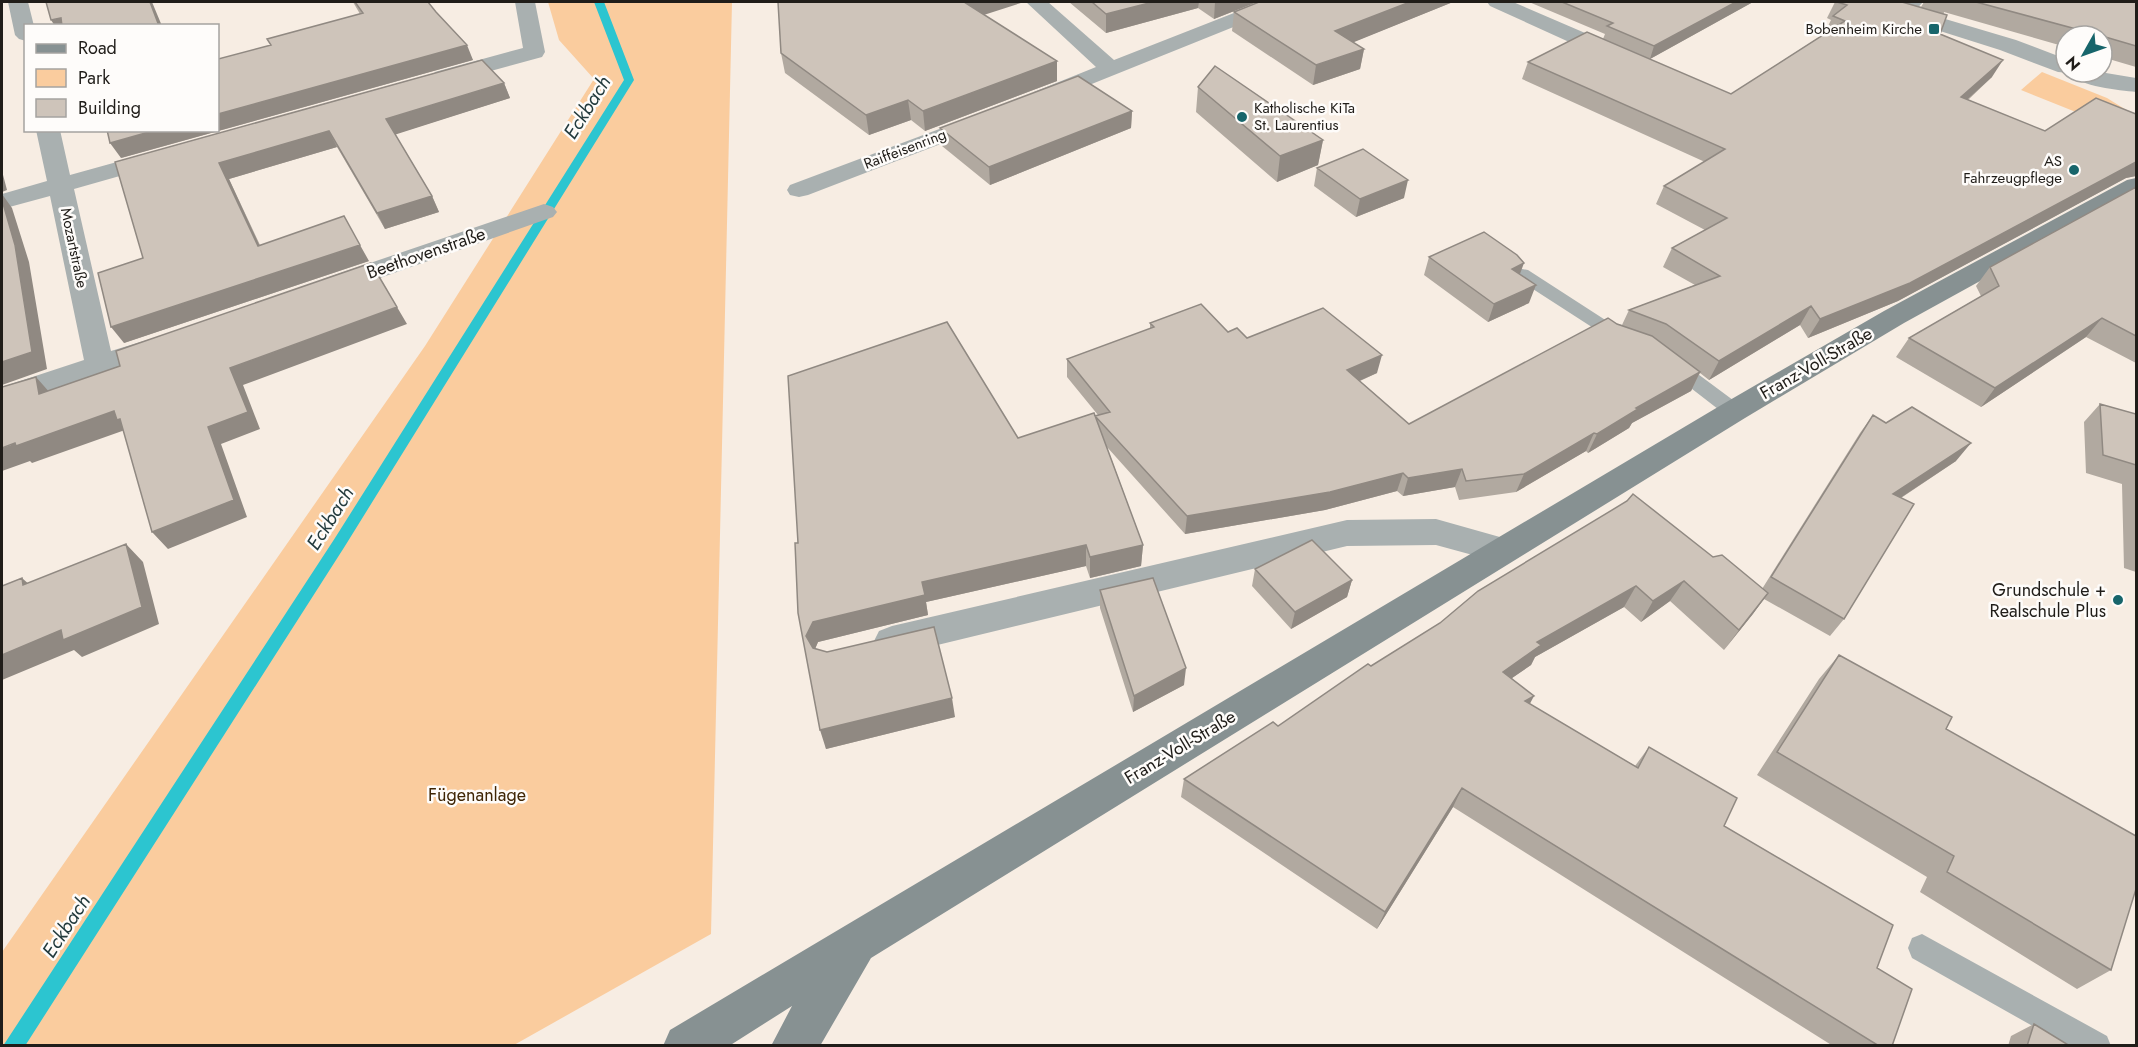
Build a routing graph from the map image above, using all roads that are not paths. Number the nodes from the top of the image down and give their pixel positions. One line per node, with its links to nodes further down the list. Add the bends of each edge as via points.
1 (18, 2): 8 (street)
2 (525, 2): 13 (street, via 534,52)
3 (1036, 2): 11 (street)
4 (1280, 2): 11 (street)
5 (1497, 2): 10 (street)
6 (1868, 2): 7 (street)
7 (1911, 7): 9 (street)
8 (24, 27)
9 (2054, 62)
10 (1641, 66)
11 (1112, 70): 17 (street)
12 (2114, 81): 15 (street)
13 (418, 84)
14 (2102, 84): 16 (street)
15 (2136, 85)
16 (2136, 103)
17 (1023, 104)
18 (1000, 113): 23 (street, Raiffeisenring)
19 (48, 132): 21 (street, Mozartstraße)
20 (176, 152): 21 (street)
21 (60, 185): 24 (street); 31 (street, Mozartstraße)
22 (2136, 185): 33 (main road, Franz-Voll-Straße, via 1893,317)
23 (798, 190)
24 (2, 202)
25 (544, 212): 27 (street, Beethovenstraße)
26 (1522, 274): 29 (lane, via 1616,336)
27 (311, 293)
28 (189, 335): 31 (street)
29 (1639, 344)
30 (1659, 354): 33 (lane)
31 (100, 366): 32 (street)
32 (2, 398)
33 (1734, 411): 34 (main road, Franz-Voll-Straße)
34 (1502, 550): 35 (street, via 1436,532 1347,533); 36 (main road, Franz-Voll-Straße)
35 (867, 647)
36 (857, 942): 38 (main road, Franz-Voll-Straße); 39 (main road)
37 (1922, 948): 40 (lane)
38 (686, 1046)
39 (795, 1046)
40 (2097, 1046)

